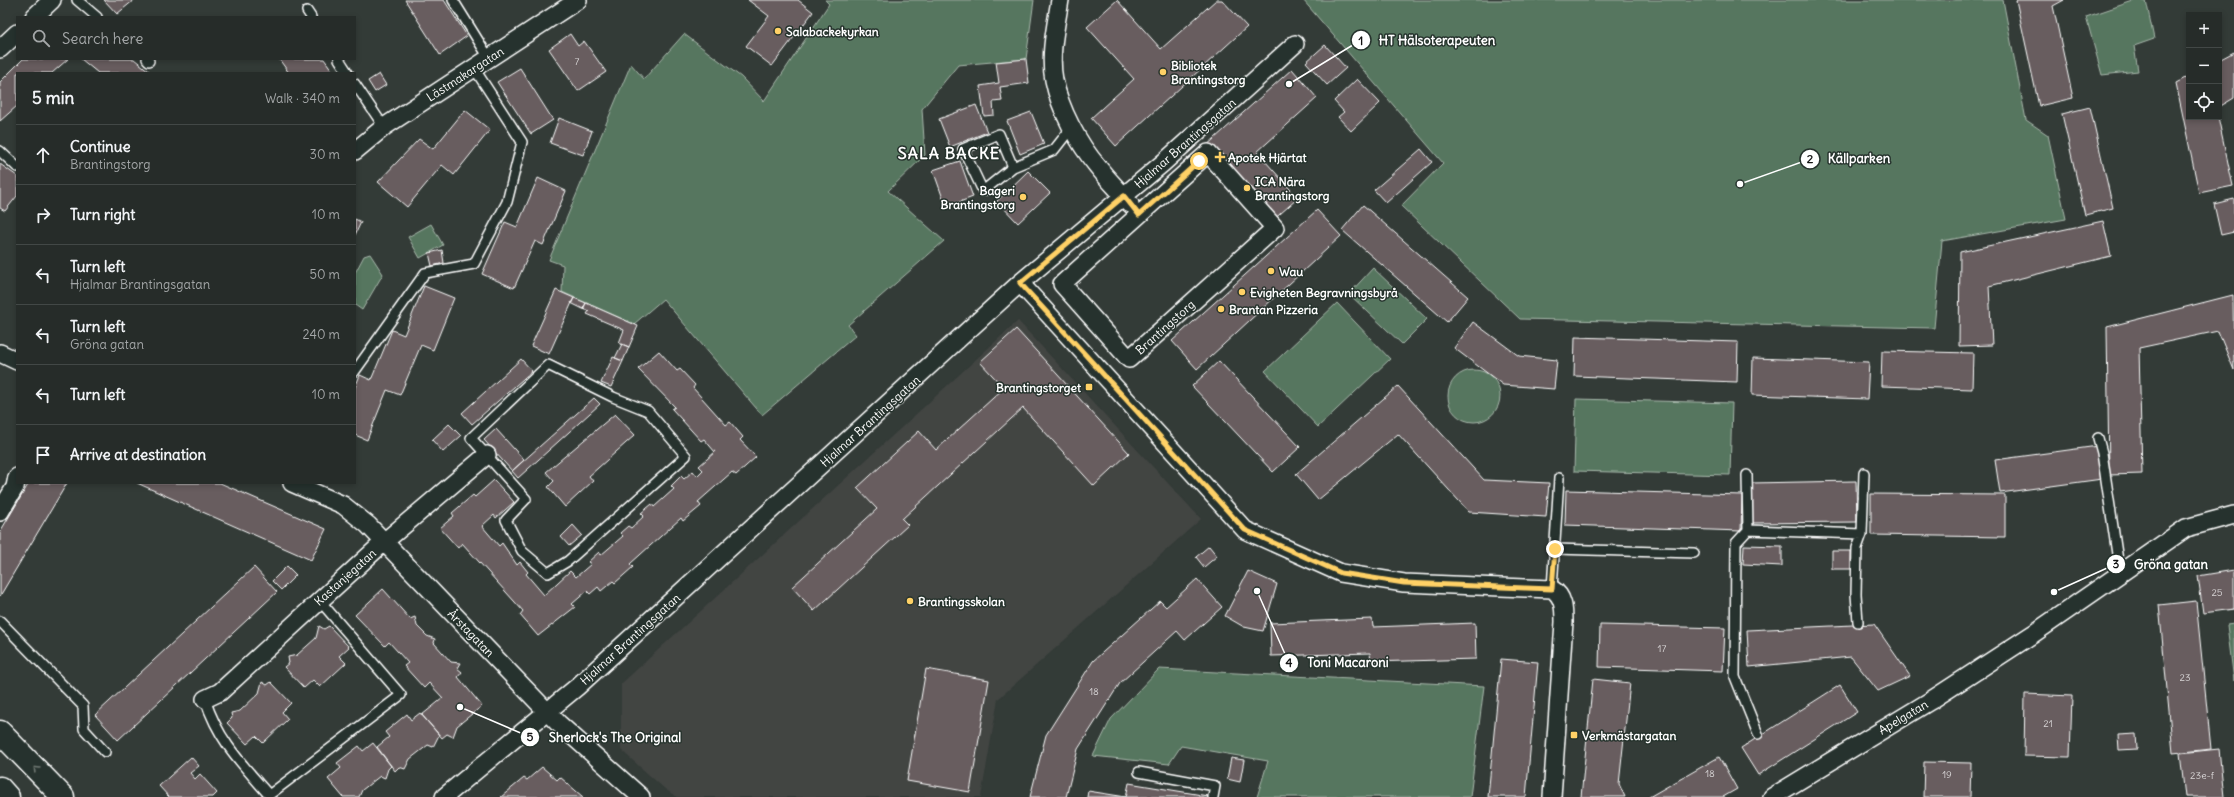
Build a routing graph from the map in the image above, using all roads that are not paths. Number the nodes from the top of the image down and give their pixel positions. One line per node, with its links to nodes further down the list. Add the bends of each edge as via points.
1 (52, 0): 6 (street)
2 (78, 0): 7 (lane)
3 (453, 0): 11 (lane)
4 (578, 0): 11 (street, Lästmakargatan)
5 (1060, 0): 16 (street, via 1053,62 1054,79)
6 (35, 16)
7 (96, 16)
8 (16, 34): 10 (street)
9 (1295, 44): 22 (street, Hjalmar Brantingsgatan)
10 (0, 49)
11 (489, 58): 13 (street, Lästmakargatan)
12 (340, 60): 14 (lane)
13 (474, 68): 17 (street, Lästmakargatan); 27 (lane, via 522,142 507,202 474,264 425,273)
14 (347, 72)
15 (356, 86): 17 (lane)
16 (1072, 127): 21 (lane, via 1054,150); 22 (street, via 1098,168)
17 (384, 128): 18 (street, Lästmakargatan)
18 (356, 150)
19 (0, 151): 20 (lane)
20 (16, 166)
21 (1013, 167): 21 (lane, via 983,191 963,149 999,134)
22 (1124, 196): 23 (street); 24 (street, Hjalmar Brantingsgatan)
23 (1139, 215): 23 (street, Brantingstorg, via 1062,284 1129,358 1275,228 1208,153)
24 (1020, 283): 43 (street, via 1245,530 1341,573 1404,583); 48 (street, Hjalmar Brantingsgatan)
25 (0, 353): 26 (street)
26 (16, 361)
27 (356, 370)
28 (2098, 438): 42 (lane)
29 (486, 455): 29 (lane, via 526,499 506,520 522,551 548,573 568,561 686,456 648,411 548,365 471,438); 39 (street, Kastanjegatan)
30 (1864, 473): 38 (lane)
31 (1747, 475): 37 (lane)
32 (1559, 478): 40 (lane)
33 (16, 482): 35 (street)
34 (294, 484): 39 (street, Årstagatan, via 342,505 368,525)
35 (0, 512)
36 (2234, 515): 42 (street, Apelgatan, via 2186,528)
37 (1748, 530): 38 (lane); 50 (lane, via 1736,543 1736,677)
38 (1862, 534): 46 (lane, via 1857,548)
39 (384, 542): 44 (street, Kastanjegatan); 48 (street, Årstagatan)
40 (1555, 549): 41 (lane); 43 (lane)
41 (1694, 553)
42 (2120, 574): 60 (street, Apelgatan, via 1930,701)
43 (1552, 589): 59 (street, via 1558,592 1564,606 1564,622)
44 (320, 601): 47 (street, Kastanjegatan, via 220,692); 47 (lane, via 401,695 269,795 225,744 212,721)
45 (0, 621): 51 (lane, via 83,706 84,729)
46 (1858, 622)
47 (205, 699)
48 (547, 713): 56 (street, Hjalmar Brantingsgatan); 57 (street, Årstagatan)
49 (0, 732): 55 (main road, one-way to 49)
50 (1758, 734)
51 (105, 752)
52 (1139, 772): 58 (lane, via 1215,786)
53 (0, 788): 54 (main road)
54 (8, 797)
55 (63, 797)
56 (444, 797)
57 (641, 797)
58 (1213, 797)
59 (1552, 797)
60 (1772, 797)

